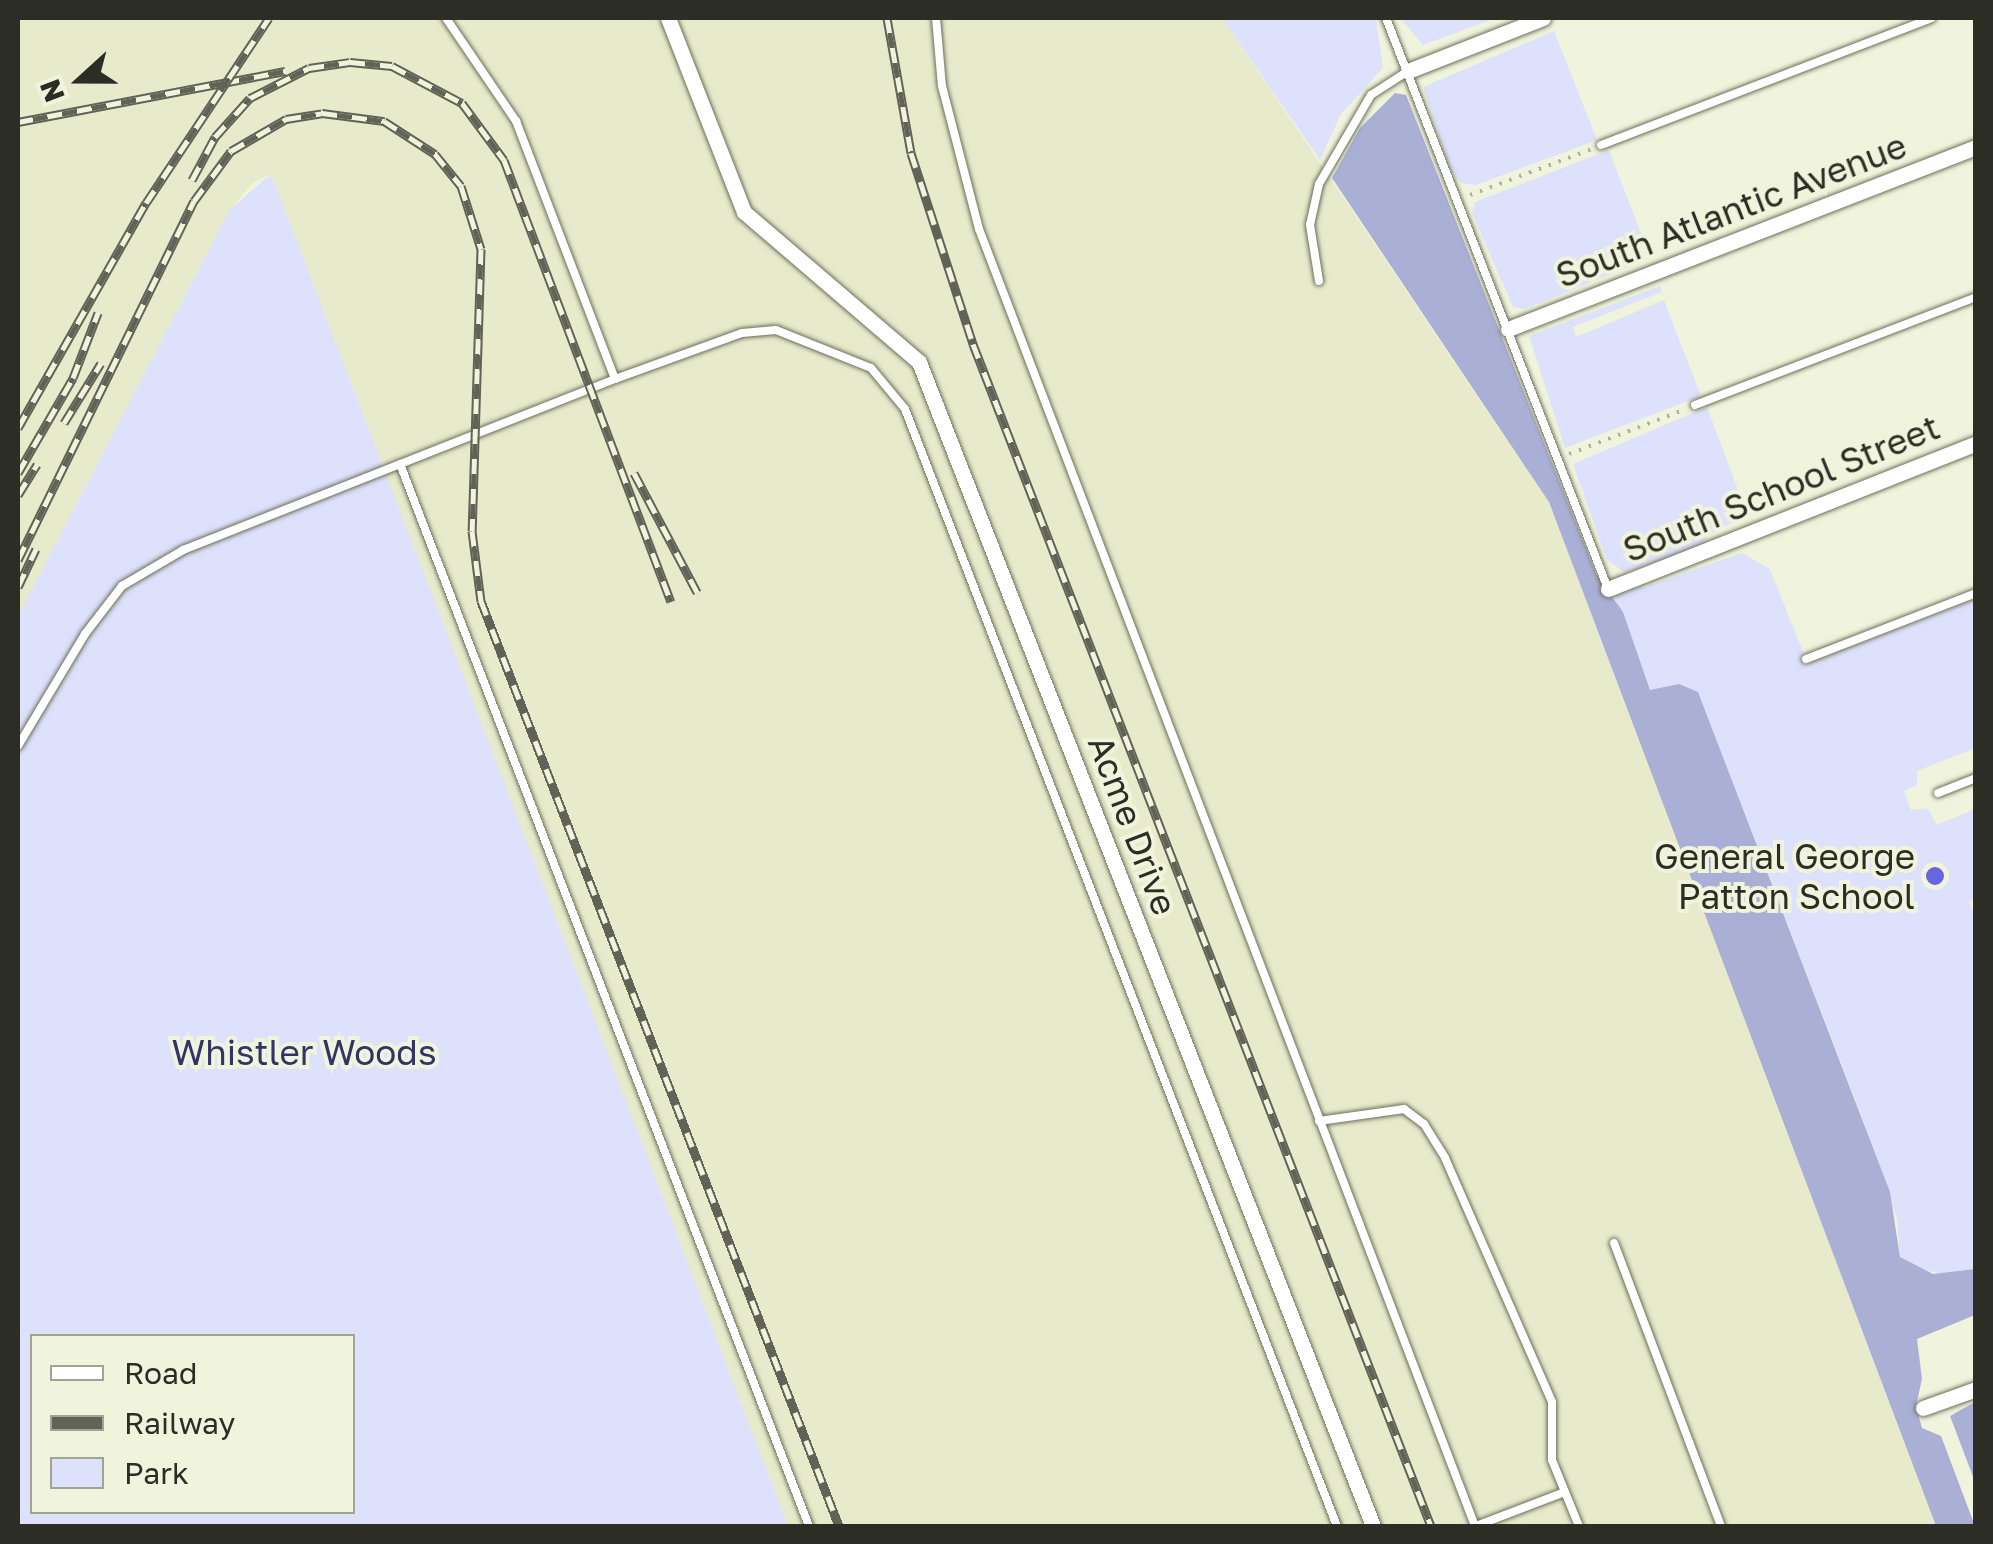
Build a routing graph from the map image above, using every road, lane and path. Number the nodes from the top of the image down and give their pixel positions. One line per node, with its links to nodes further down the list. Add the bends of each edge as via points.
1 (446, 18): 14 (lane, via 516,121)
2 (668, 18): 32 (street, Acme Drive, via 744,212 919,362)
3 (936, 18): 25 (lane, via 942,86 979,228)
4 (1386, 18): 7 (lane)
5 (1543, 18): 7 (street)
6 (1931, 18): 8 (lane)
7 (1408, 71): 10 (lane); 11 (lane, via 1371,95 1319,184 1310,226)
8 (1601, 145): 10 (path)
9 (1976, 147): 13 (street, South Atlantic Avenue)
10 (1458, 200): 13 (lane)
11 (1319, 281)
12 (1976, 297): 15 (lane)
13 (1508, 330): 17 (lane)
14 (615, 380): 18 (lane); 31 (lane, via 742,332 798,336 872,368 889,384 921,442)
15 (1695, 405): 17 (path)
16 (1976, 443): 19 (street, South School Street)
17 (1557, 459): 19 (lane)
18 (400, 464): 22 (lane, via 183,550 122,586 84,634); 30 (lane)
19 (1608, 589)
20 (1976, 593): 21 (lane)
21 (1806, 659)
22 (18, 746)
23 (1976, 778): 24 (lane)
24 (1938, 793)
25 (1320, 1122): 29 (lane, via 1404,1109 1424,1124 1446,1158 1552,1402 1552,1460); 33 (lane)
26 (1614, 1243): 35 (lane)
27 (1976, 1389): 28 (street)
28 (1923, 1408)
29 (1565, 1492): 33 (lane); 34 (lane)
30 (808, 1526)
31 (1336, 1526)
32 (1373, 1526)
33 (1475, 1526)
34 (1579, 1526)
35 (1720, 1526)

